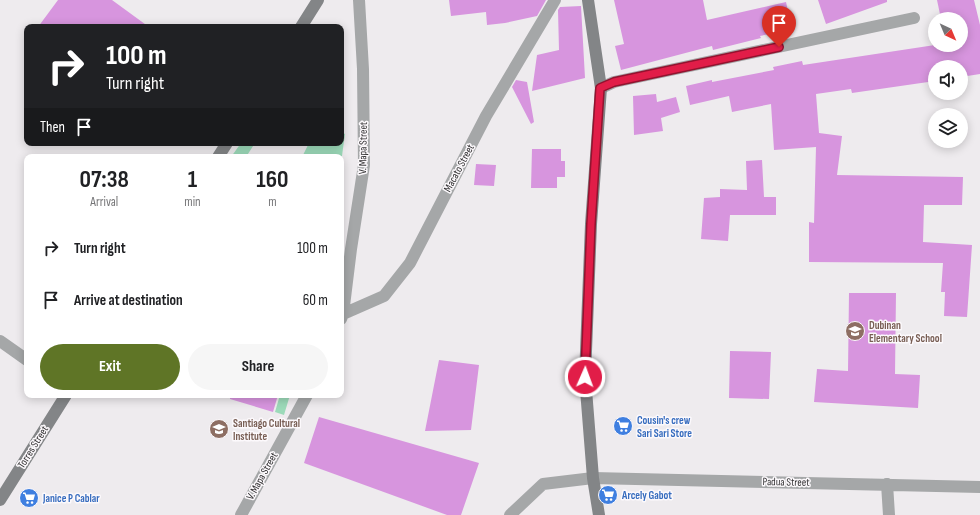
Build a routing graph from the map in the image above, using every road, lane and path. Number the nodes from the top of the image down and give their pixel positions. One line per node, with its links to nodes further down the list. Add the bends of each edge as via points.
1 (318, 0): 6 (street)
2 (359, 0): 8 (street, V. Mapa Street, via 364,165)
3 (555, 0): 9 (street, Macato Street, via 486,116 410,263 384,296)
4 (588, 0): 7 (street)
5 (914, 18): 7 (street, via 614,82)
6 (303, 24)
7 (600, 88): 14 (street, via 585,377)
8 (344, 302)
9 (344, 316)
10 (0, 341): 11 (street)
11 (24, 358)
12 (64, 398): 17 (street, Torres Street)
13 (305, 398): 18 (street, V. Mapa Street)
14 (593, 478): 15 (street, Padua Street); 19 (street, Padua Street, via 543,484); 20 (street)
15 (887, 484): 16 (street, Padua Street); 21 (street)
16 (980, 487)
17 (0, 500)
18 (241, 515)
19 (510, 515)
20 (599, 515)
21 (888, 515)

